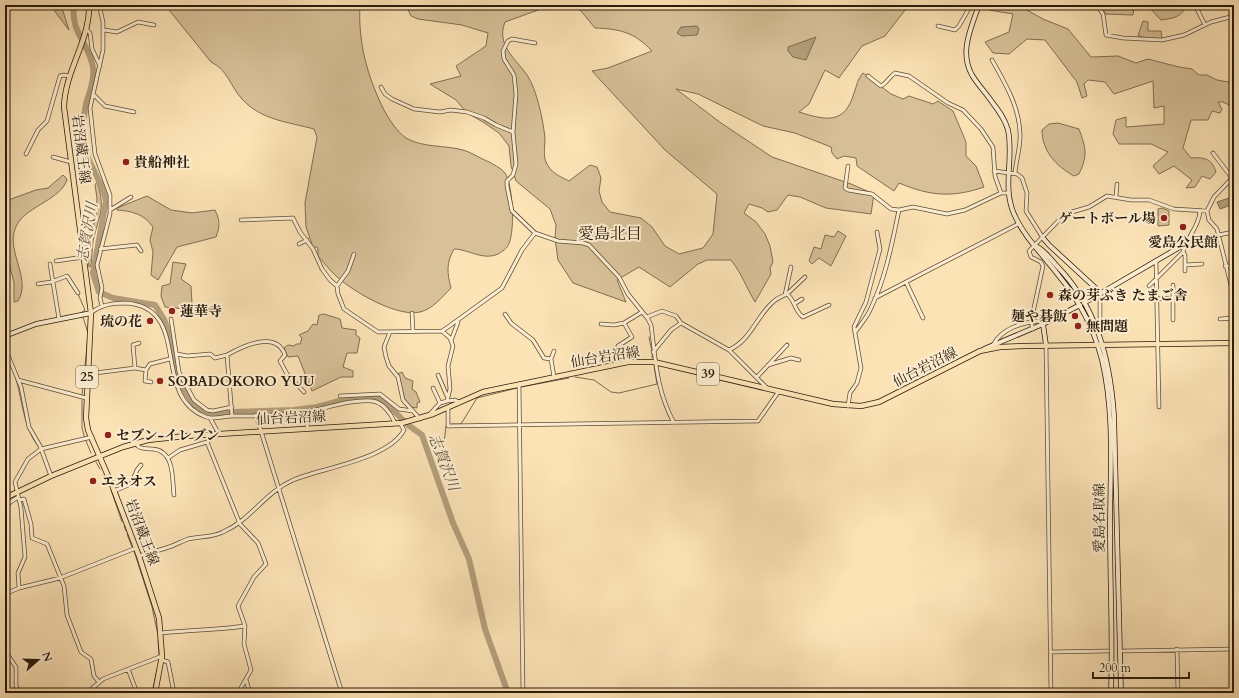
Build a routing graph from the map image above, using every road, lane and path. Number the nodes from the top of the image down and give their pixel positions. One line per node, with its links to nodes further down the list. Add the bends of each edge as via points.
1 (89, 5): 12 (main road, 岩沼蔵王線 / 25)
2 (99, 5): 11 (street)
3 (971, 5): 10 (street, via 955,30)
4 (979, 5): 28 (street, via 968,36 967,62 972,75 1005,121 1009,139)
5 (1096, 5): 9 (street, via 1103,14 1105,32 1108,36 1162,40 1184,35)
6 (1195, 5): 9 (street)
7 (1234, 16): 9 (street)
8 (154, 25): 11 (street, via 138,22 117,32)
9 (1205, 25)
10 (938, 26)
11 (104, 30): 15 (street)
12 (87, 31): 15 (street, via 90,33 92,50); 16 (main road, 岩沼蔵王線 / 25)
13 (535, 43): 21 (street, via 512,39 503,51 504,58 514,75 516,94)
14 (992, 60): 29 (street, via 1014,103 1019,120 1020,134)
15 (100, 66): 19 (street)
16 (68, 76): 23 (street, via 60,76 47,121 38,130); 25 (main road, 岩沼蔵王線 / 25, via 64,106)
17 (868, 76): 27 (street, via 881,86 895,73 910,76 948,103 963,110 990,140 994,152)
18 (381, 87): 21 (street, via 392,99 414,109 467,112)
19 (93, 94): 20 (street, via 105,106); 36 (street, via 90,108 92,138 99,169 110,194)
20 (134, 112)
21 (513, 132): 44 (street, via 516,164 513,175 507,181 507,193 512,211)
22 (1213, 153): 30 (street)
23 (26, 154)
24 (53, 157): 25 (street)
25 (71, 162): 55 (main road, 岩沼蔵王線 / 25)
26 (848, 166): 37 (street, via 848,190 872,194 891,209)
27 (994, 171): 28 (street); 32 (street)
28 (1008, 172): 29 (street); 33 (street)
29 (1015, 173): 46 (street, via 1024,182 1027,193 1026,211)
30 (1233, 177): 39 (street, via 1214,197)
31 (1117, 184): 35 (street)
32 (1001, 193): 33 (street); 37 (street, via 958,213 946,214 913,207)
33 (1008, 193): 41 (street)
34 (131, 196): 36 (street)
35 (1116, 197): 38 (street, via 1149,200 1174,209); 46 (street, via 1106,196 1089,207 1066,214)
36 (110, 210): 51 (street)
37 (899, 210): 77 (street, via 889,258)
38 (1200, 210): 39 (street); 49 (street, via 1199,218)
39 (1207, 211): 45 (street)
40 (241, 220): 47 (street, via 282,220 293,217)
41 (1018, 224): 50 (street); 68 (street)
42 (877, 232): 106 (street, via 880,249 866,302 854,326)
43 (1234, 232): 45 (street)
44 (535, 233): 87 (street, via 558,241 589,245 619,277); 96 (street, via 522,250 502,288)
45 (1218, 236): 49 (street, via 1192,240); 61 (street)
46 (1043, 238): 50 (street); 75 (street)
47 (307, 240): 48 (street); 71 (street, via 322,269)
48 (299, 244)
49 (1185, 244): 53 (street); 57 (street)
50 (1034, 245): 83 (street, via 1060,268); 99 (street, via 1029,254 1041,262 1043,269)
51 (100, 249): 52 (street, via 137,246); 85 (street, via 97,268 102,288)
52 (141, 251)
53 (1183, 252): 60 (street); 66 (street)
54 (354, 254): 71 (street, via 348,271)
55 (84, 257): 56 (street); 86 (main road, 岩沼蔵王線 / 25)
56 (56, 261)
57 (1156, 261): 66 (street); 75 (street)
58 (50, 264): 67 (street)
59 (1202, 264): 60 (street)
60 (1185, 265): 64 (street)
61 (1225, 266): 62 (street); 73 (street)
62 (1234, 266)
63 (792, 267): 76 (street)
64 (1185, 271)
65 (805, 277): 76 (street)
66 (1157, 278): 72 (street); 80 (street)
67 (51, 282): 69 (street); 74 (street, via 67,276); 93 (street)
68 (906, 282): 77 (street); 91 (street)
69 (38, 284)
70 (1172, 285): 78 (street)
71 (337, 286): 107 (street, via 344,309 378,332)
72 (1149, 286)
73 (1232, 289): 81 (street)
74 (78, 293)
75 (1100, 293): 83 (street); 97 (street)
76 (786, 294): 82 (street); 120 (street, via 772,303 736,348)
77 (875, 298): 106 (street, via 871,309)
78 (1173, 298): 80 (street); 98 (street)
79 (802, 299): 82 (street)
80 (1158, 299): 114 (street)
81 (1234, 299)
82 (794, 304): 84 (street, via 803,317)
83 (1082, 304): 103 (street); 113 (street, 愛島名取線); 117 (street, 愛島名取線)
84 (828, 305)
85 (102, 306): 86 (street); 125 (street, via 127,304 152,312 163,326)
86 (91, 312): 93 (street); 133 (main road, 岩沼蔵王線 / 25)
87 (642, 312): 90 (street); 100 (street)
88 (412, 314): 108 (street)
89 (505, 314): 126 (street, via 511,323 533,340 544,358)
90 (647, 317): 101 (street, via 664,311 676,316); 122 (street, via 652,325)
91 (924, 318)
92 (1234, 318): 95 (street)
93 (59, 319): 109 (street, via 36,324)
94 (171, 319): 123 (street)
95 (1220, 319)
96 (458, 320): 105 (street); 110 (street)
97 (1100, 320)
98 (1174, 320)
99 (1031, 322): 103 (street, via 1041,321); 104 (street); 118 (street, via 1015,326 996,339)
100 (624, 323): 102 (street); 129 (street, via 632,337 618,346)
101 (681, 323): 120 (street); 122 (street, via 671,330)
102 (601, 324)
103 (1043, 324): 104 (street); 116 (street)
104 (1033, 329): 118 (street)
105 (442, 331): 108 (street); 110 (street)
106 (856, 331): 150 (street, via 861,368 857,383 850,393)
107 (390, 332): 108 (street); 154 (street, via 384,347 386,357 389,366 398,377 403,400)
108 (413, 332)
109 (5, 336)
110 (451, 341): 145 (street, via 453,346 448,366)
111 (139, 343): 131 (street, via 133,345)
112 (1234, 343): 114 (main road, 仙台岩沼線 / 39)
113 (1103, 344): 114 (main road, 仙台岩沼線 / 39); 117 (main road, 仙台岩沼線 / 39); 212 (street, 愛島名取線, via 1110,374 1114,415)
114 (1159, 344): 151 (street)
115 (787, 345): 130 (street)
116 (1046, 345): 117 (main road, 仙台岩沼線 / 39); 118 (main road, 仙台岩沼線 / 39); 196 (street)
117 (1097, 345): 211 (street, 愛島名取線, via 1109,404)
118 (992, 346): 150 (main road, 仙台岩沼線 / 39, via 879,402)
119 (5, 348): 137 (street)
120 (729, 350): 136 (street)
121 (554, 351): 126 (street)
122 (653, 352): 128 (street)
123 (177, 354): 124 (street, via 210,354 215,358); 152 (street, via 179,372 194,400 207,410)
124 (227, 355): 143 (street, via 251,344 276,342 284,353 285,357 280,362 286,374); 152 (street)
125 (170, 359): 132 (street, via 150,364); 159 (street, via 176,382 185,400 198,413)
126 (551, 359): 135 (street)
127 (799, 360): 130 (street, via 791,358)
128 (654, 362): 129 (main road, 仙台岩沼線 / 39); 141 (main road, 仙台岩沼線 / 39); 162 (street, via 662,397)
129 (624, 363): 135 (main road, 仙台岩沼線 / 39)
130 (768, 366): 136 (street)
131 (135, 368): 132 (street); 133 (street)
132 (146, 370): 138 (street, via 145,381)
133 (87, 374): 146 (main road, 岩沼蔵王線 / 25)
134 (438, 376): 145 (street)
135 (554, 377): 139 (main road, 仙台岩沼線 / 39)
136 (757, 377): 141 (street)
137 (18, 380): 146 (street); 171 (street, via 26,418)
138 (151, 382)
139 (519, 384): 148 (main road, 仙台岩沼線 / 39, via 483,392); 163 (street)
140 (433, 388): 149 (street)
141 (767, 388): 142 (main road, 仙台岩沼線 / 39)
142 (779, 391): 150 (main road, 仙台岩沼線 / 39); 162 (street, via 758,421)
143 (304, 392)
144 (340, 396): 154 (street, via 379,394 399,409)
145 (448, 396): 147 (street)
146 (86, 398): 168 (main road, 岩沼蔵王線 / 25, via 86,418)
147 (447, 401): 148 (street); 149 (street)
148 (459, 402): 153 (main road, 仙台岩沼線 / 39)
149 (440, 403): 158 (street)
150 (848, 406)
151 (1159, 407)
152 (232, 408): 156 (street)
153 (448, 408): 158 (main road, 仙台岩沼線 / 39); 163 (street, via 448,426)
154 (413, 412): 160 (street)
155 (303, 413): 157 (street); 161 (street, via 339,404 372,401 389,412); 164 (street)
156 (232, 415): 157 (street); 159 (street)
157 (256, 415): 165 (street)
158 (428, 416): 160 (main road, 仙台岩沼線 / 39)
159 (210, 418): 167 (street)
160 (419, 419): 161 (main road, 仙台岩沼線 / 39)
161 (399, 423): 164 (main road, 仙台岩沼線 / 39); 176 (street, via 404,430 402,435 388,447)
162 (674, 423): 163 (street)
163 (519, 425): 209 (street)
164 (308, 428): 165 (main road, 仙台岩沼線 / 39)
165 (261, 431): 167 (main road, 仙台岩沼線 / 39); 176 (street)
166 (211, 434): 167 (main road, 仙台岩沼線 / 39); 169 (street, via 210,440); 170 (main road, 仙台岩沼線 / 39, via 159,438)
167 (219, 434)
168 (92, 438): 171 (street); 172 (main road, 岩沼蔵王線 / 25)
169 (206, 442): 173 (street, via 180,450); 183 (street)
170 (136, 444): 172 (main road, 仙台岩沼線 / 39); 173 (street, via 140,448 157,450)
171 (41, 449): 175 (street); 178 (street, via 28,459 16,477)
172 (100, 456): 175 (main road, 仙台岩沼線 / 39); 177 (main road, 岩沼蔵王線 / 25)
173 (168, 458): 179 (street, via 172,470)
174 (141, 465): 177 (street, via 131,484)
175 (50, 476): 178 (main road, 仙台岩沼線 / 39)
176 (278, 487): 183 (street); 208 (street)
177 (114, 491): 184 (main road, 岩沼蔵王線 / 25)
178 (17, 492): 180 (main road, 仙台岩沼線 / 39); 181 (street)
179 (174, 495)
180 (5, 498)
181 (19, 499): 182 (street); 186 (street, via 24,499 32,538 47,544); 187 (street, via 25,557 18,573)
182 (5, 506)
183 (240, 524): 185 (street, via 217,535 188,539); 189 (street, via 258,543 266,564 254,577 249,590 238,603)
184 (136, 548): 185 (main road, 岩沼蔵王線 / 25); 186 (street)
185 (139, 556): 190 (main road, 岩沼蔵王線 / 25, via 154,600)
186 (60, 578): 187 (street); 200 (street, via 64,586 67,615 81,652 91,659 94,676)
187 (19, 588): 188 (street)
188 (5, 594)
189 (244, 626): 190 (street); 199 (street, via 244,644 251,670)
190 (161, 633): 197 (main road, 岩沼蔵王線 / 25)
191 (1177, 649): 192 (street); 195 (street); 213 (street)
192 (1234, 649)
193 (5, 651): 201 (street, via 16,667 16,686)
194 (1108, 651): 196 (street)
195 (1123, 651)
196 (1050, 652): 210 (street)
197 (162, 658): 198 (street); 204 (main road, 岩沼蔵王線 / 25); 205 (street, via 168,662)
198 (128, 669): 200 (street); 203 (street)
199 (246, 680): 206 (street); 207 (street)
200 (99, 682): 202 (street)
201 (20, 693)
202 (87, 693)
203 (137, 693)
204 (155, 693)
205 (174, 693)
206 (238, 693)
207 (250, 693)
208 (342, 693)
209 (523, 693)
210 (1051, 693)
211 (1111, 693)
212 (1121, 693)
213 (1178, 693)

